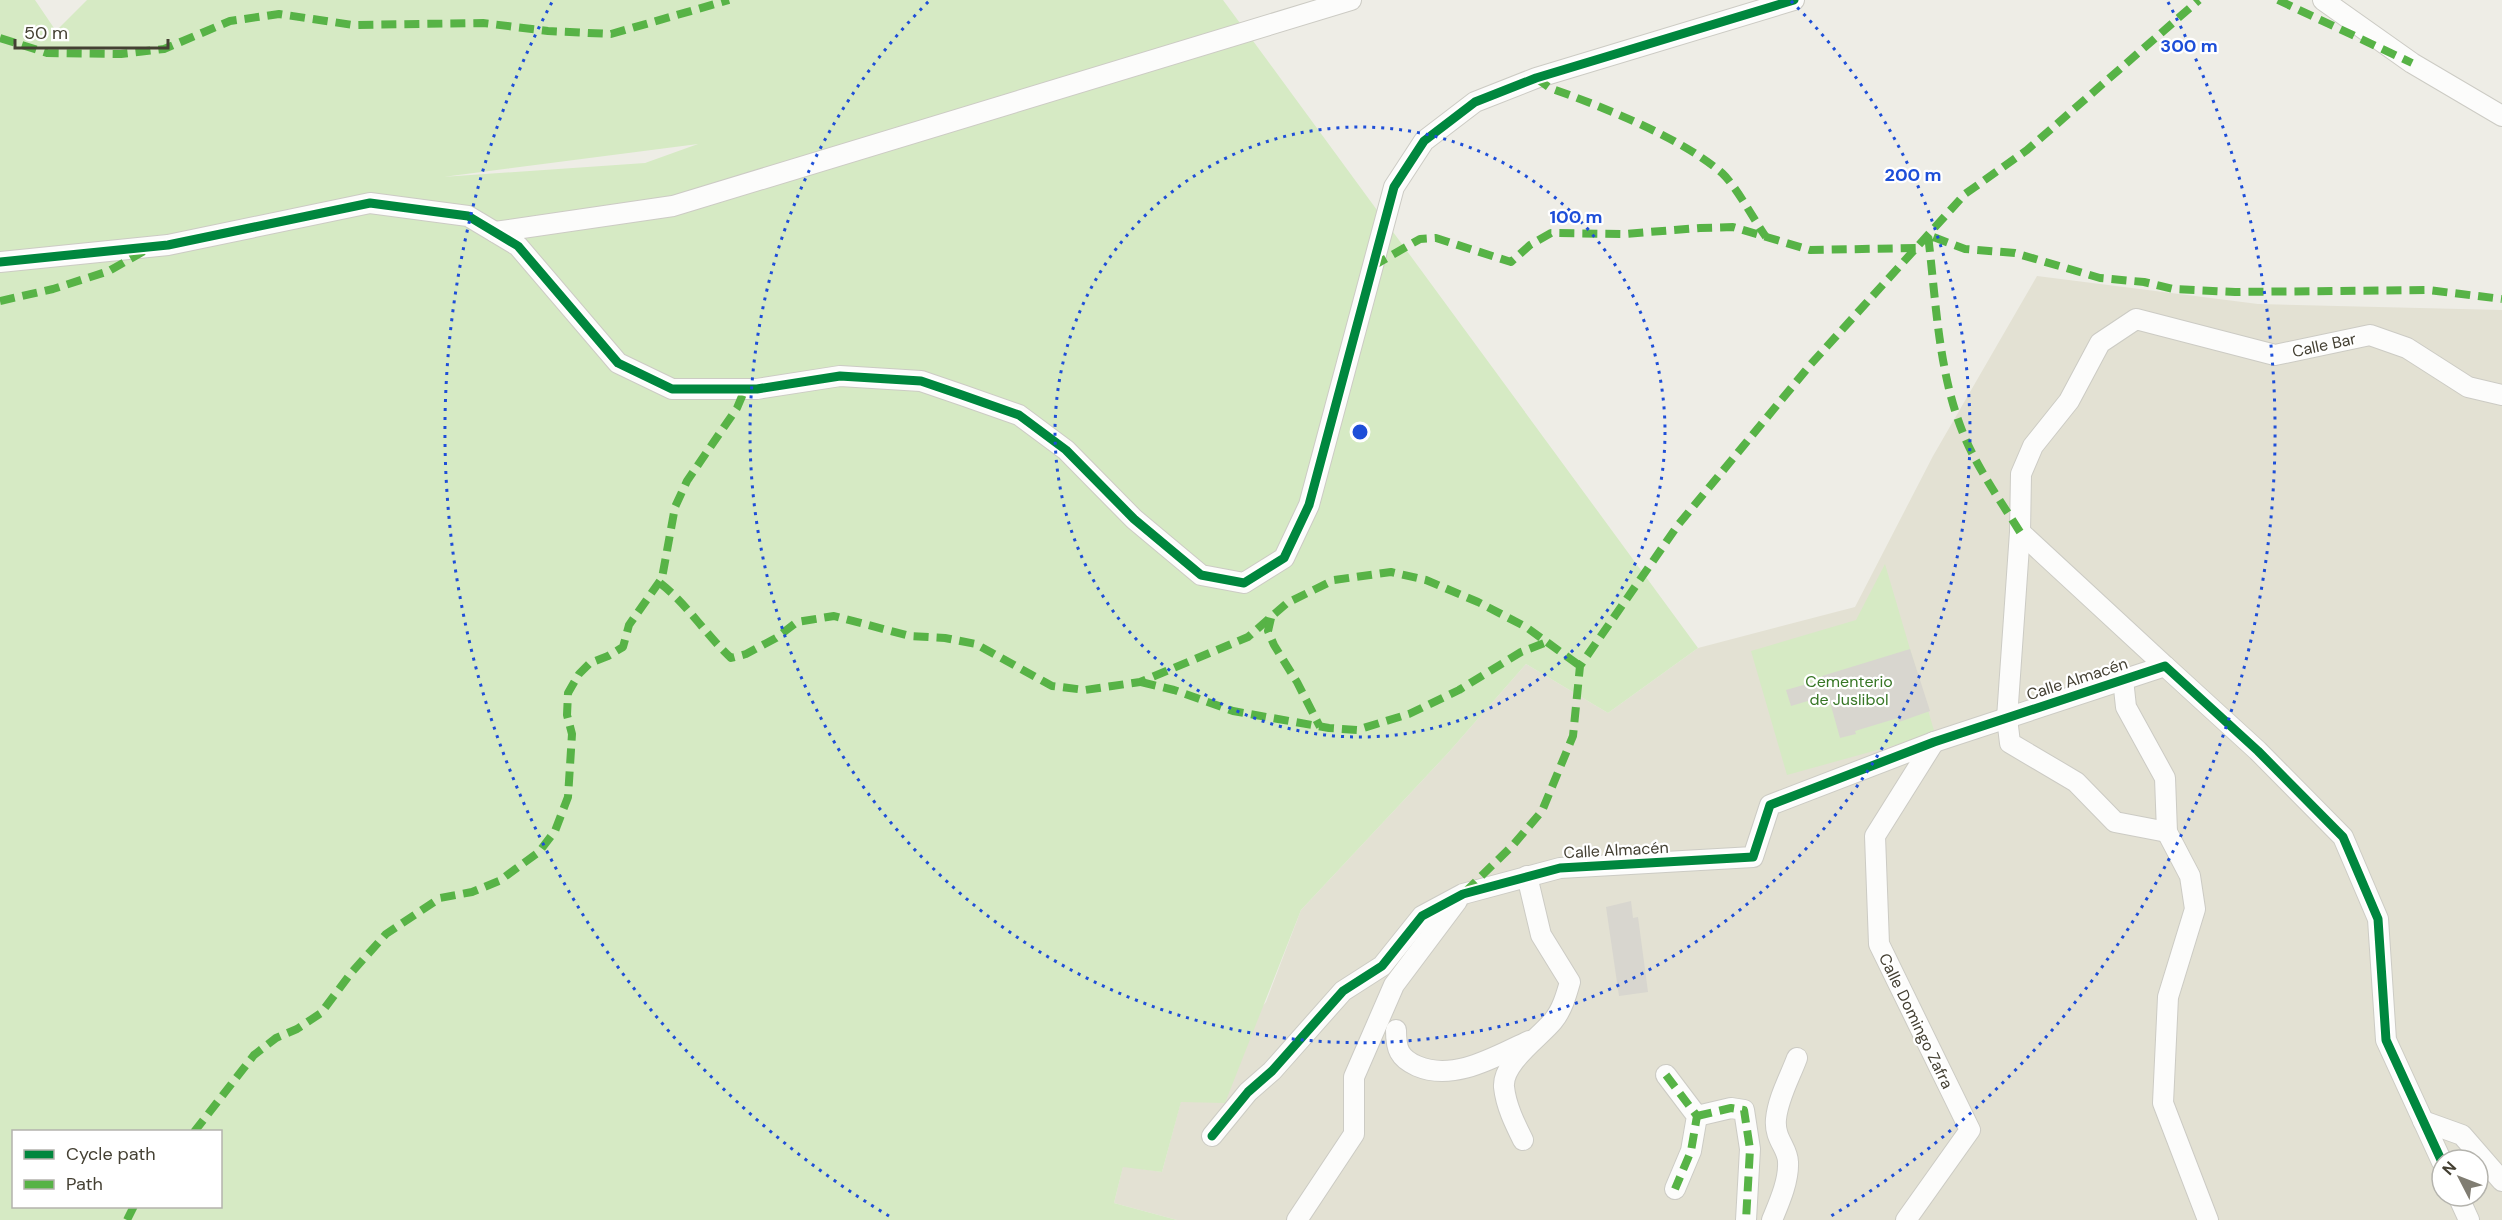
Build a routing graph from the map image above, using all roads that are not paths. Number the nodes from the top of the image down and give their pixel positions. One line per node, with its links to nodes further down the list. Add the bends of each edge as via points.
1 (1351, 0): 5 (street, via 673,206)
2 (1794, 0): 5 (street, via 1536,78 1475,102 1424,141 1394,188 1309,505 1284,558 1244,583 1201,575 1134,519 1066,450 1019,416 921,381 840,376 757,389 672,389 618,363 518,246)
3 (2323, 0): 4 (street, via 2412,63)
4 (2502, 116)
5 (495, 232): 6 (street, via 468,216 370,203 168,245)
6 (0, 262)
7 (2502, 395): 8 (street, Calle Bar, via 2468,387 2407,348 2370,335 2275,355 2136,319 2100,343 2069,401 2033,446 2022,474)
8 (2020, 532): 9 (street); 11 (street)
9 (2165, 666): 10 (street, Calle Almacén); 21 (street, via 2258,751 2343,837 2378,919 2386,1040)
10 (2122, 679): 11 (street, Calle Almacén); 13 (street, via 2126,707 2165,778)
11 (2007, 717): 12 (street, Calle Almacén); 13 (street, via 2010,743 2076,782 2115,822)
12 (1934, 742): 14 (street, Calle Almacén, via 1770,805 1753,857 1560,868); 30 (street, Calle Domingo Zafra, via 1875,836 1879,944 1971,1130)
13 (2168, 832): 31 (street, via 2190,876 2195,909 2168,997 2163,1103)
14 (1527, 876): 15 (street, Calle Almacén); 17 (street, via 1541,935 1570,982 1554,1020)
15 (1463, 894): 22 (street, Calle Almacén, via 1422,916 1382,966 1343,991); 27 (street, via 1394,985 1354,1077 1354,1134)
16 (1395, 1030): 17 (street, via 1398,1052 1405,1061 1425,1070 1451,1071 1484,1062)
17 (1537, 1037): 23 (street, via 1508,1072 1504,1085 1509,1110)
18 (1797, 1058): 29 (street, via 1776,1120 1779,1142 1789,1161)
19 (1666, 1075): 20 (street)
20 (1697, 1116): 26 (street, via 1691,1151); 28 (street, via 1731,1108 1744,1110 1750,1149)
21 (2423, 1121): 24 (street); 25 (street, via 2462,1135)
22 (1212, 1136)
23 (1523, 1140)
24 (2436, 1148)
25 (2502, 1181)
26 (1675, 1190)
27 (1297, 1220)
28 (1746, 1220)
29 (1772, 1220)
30 (1906, 1220)
31 (2208, 1220)

